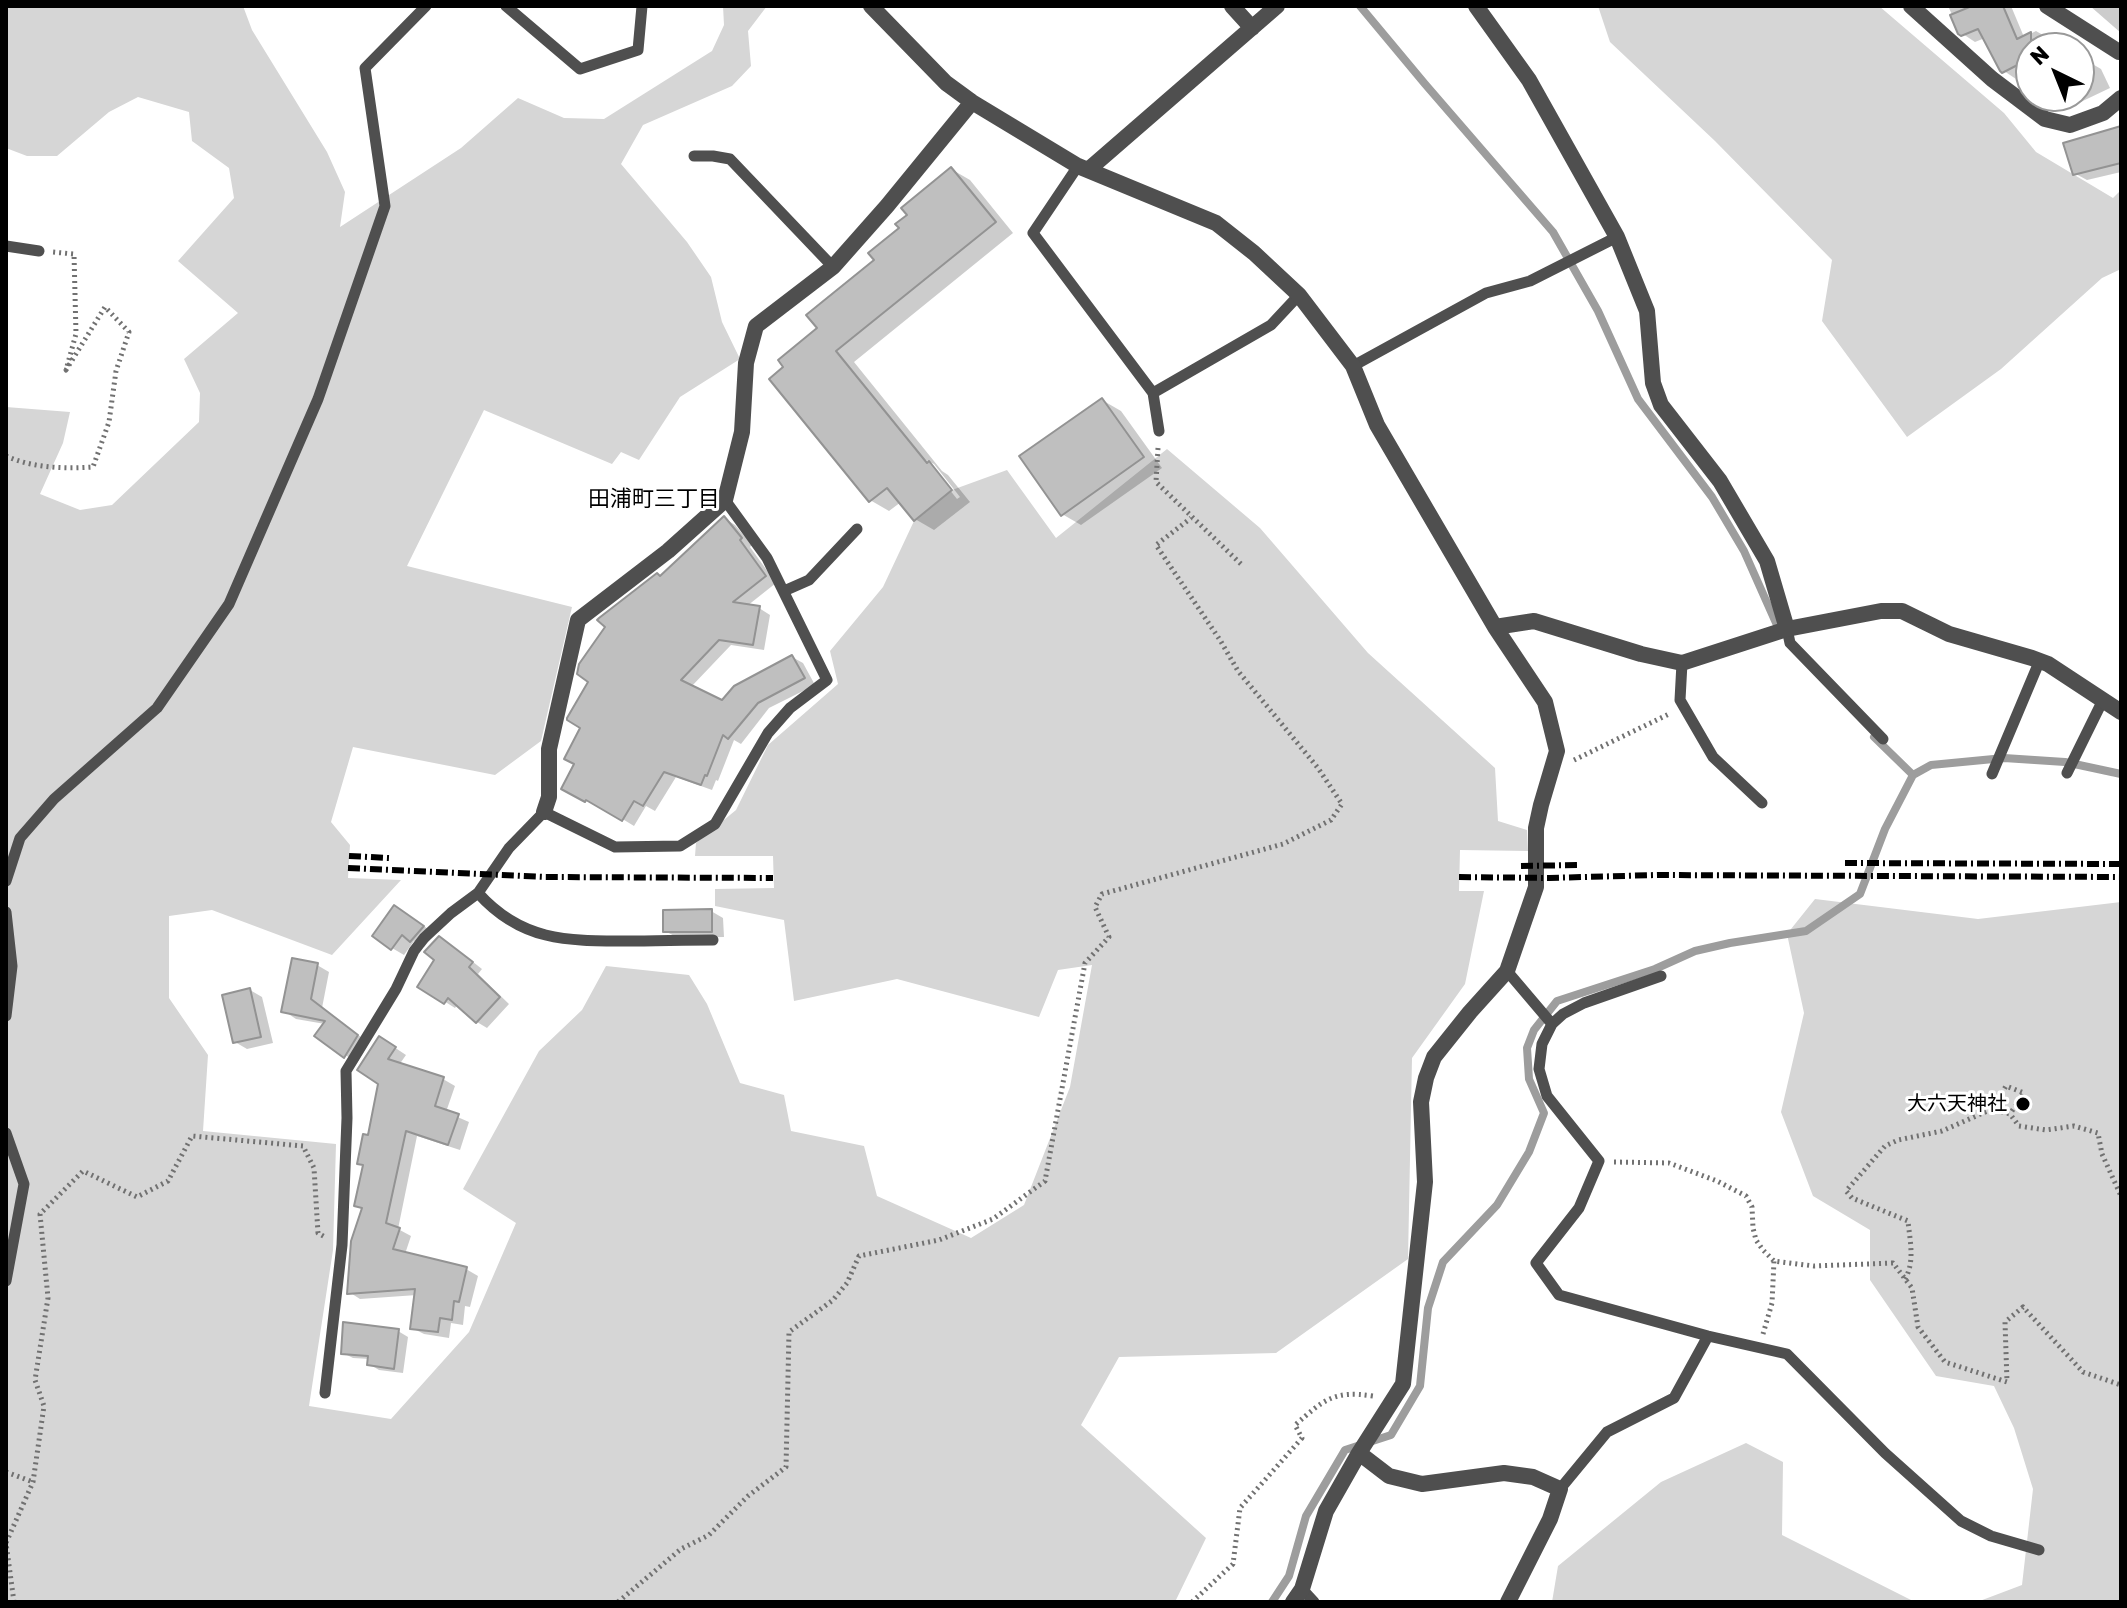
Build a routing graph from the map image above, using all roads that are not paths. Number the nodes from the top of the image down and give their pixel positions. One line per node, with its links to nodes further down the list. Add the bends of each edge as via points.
1 (426, 6): 38 (lane, via 365,68 385,206 318,399 229,604 157,708 54,799 20,838)
2 (506, 6): 3 (lane, via 580,69 638,50)
3 (642, 6)
4 (871, 6): 13 (street, via 946,83)
5 (1232, 6): 10 (street)
6 (1277, 6): 10 (street)
7 (1476, 6): 16 (street, via 1529,80)
8 (1911, 6): 12 (street, via 2045,119 2070,125 2103,113)
9 (2047, 6): 11 (street)
10 (1252, 28): 15 (street)
11 (2119, 52)
12 (2121, 98)
13 (972, 102): 15 (street); 19 (street)
14 (694, 156): 19 (lane, via 730,159)
15 (1083, 168): 20 (street, via 1216,223); 22 (lane, via 1033,233)
16 (1617, 237): 21 (lane, via 1530,281 1486,293); 28 (street, via 1647,311 1653,383 1661,405 1720,481 1767,561)
17 (6, 246): 18 (lane)
18 (39, 251)
19 (833, 267): 24 (street, via 756,326 746,363 742,432)
20 (1299, 295): 21 (street); 22 (lane, via 1271,325)
21 (1353, 366): 27 (street, via 1377,425)
22 (1153, 393): 23 (lane)
23 (1159, 431)
24 (725, 500): 26 (lane); 37 (street, via 578,620 549,749)
25 (857, 529): 26 (lane, via 809,580)
26 (784, 591): 37 (lane, via 827,680 768,733 715,824 680,846 615,847)
27 (1495, 627): 30 (street, via 1534,621); 42 (street, via 1545,702 1557,751 1536,828 1536,887)
28 (1787, 629): 29 (street, via 1902,611 1949,634); 30 (street); 33 (lane, via 1790,643)
29 (2040, 660): 31 (street); 35 (lane)
30 (1682, 663): 36 (lane, via 1680,700 1713,757)
31 (2103, 700): 32 (street); 34 (lane)
32 (2121, 711)
33 (1883, 739)
34 (2067, 773)
35 (1992, 774)
36 (1762, 803)
37 (544, 812): 39 (lane, via 509,848)
38 (6, 881)
39 (478, 893): 41 (lane, via 502,916 547,936 575,941); 49 (lane, via 414,951 346,1071 342,1245)
40 (6, 912): 44 (lane, via 12,966)
41 (713, 940)
42 (1507, 971): 45 (lane); 50 (street, via 1434,1057 1426,1078 1421,1102 1424,1197 1403,1384)
43 (1661, 976): 45 (lane, via 1584,1003)
44 (6, 1016)
45 (1552, 1024): 48 (lane, via 1542,1044 1539,1069 1547,1096 1599,1161 1579,1208 1536,1263 1559,1295)
46 (6, 1133): 47 (lane, via 24,1184)
47 (6, 1281)
48 (1708, 1336): 51 (lane, via 1674,1398 1607,1432); 52 (lane, via 1787,1354 1961,1521)
49 (325, 1393)
50 (1359, 1453): 51 (street, via 1389,1476 1422,1484 1504,1473 1533,1477); 53 (street, via 1326,1511)
51 (1560, 1489): 55 (street)
52 (2039, 1550)
53 (1297, 1595): 54 (lane)
54 (1314, 1602)
55 (1508, 1602)

